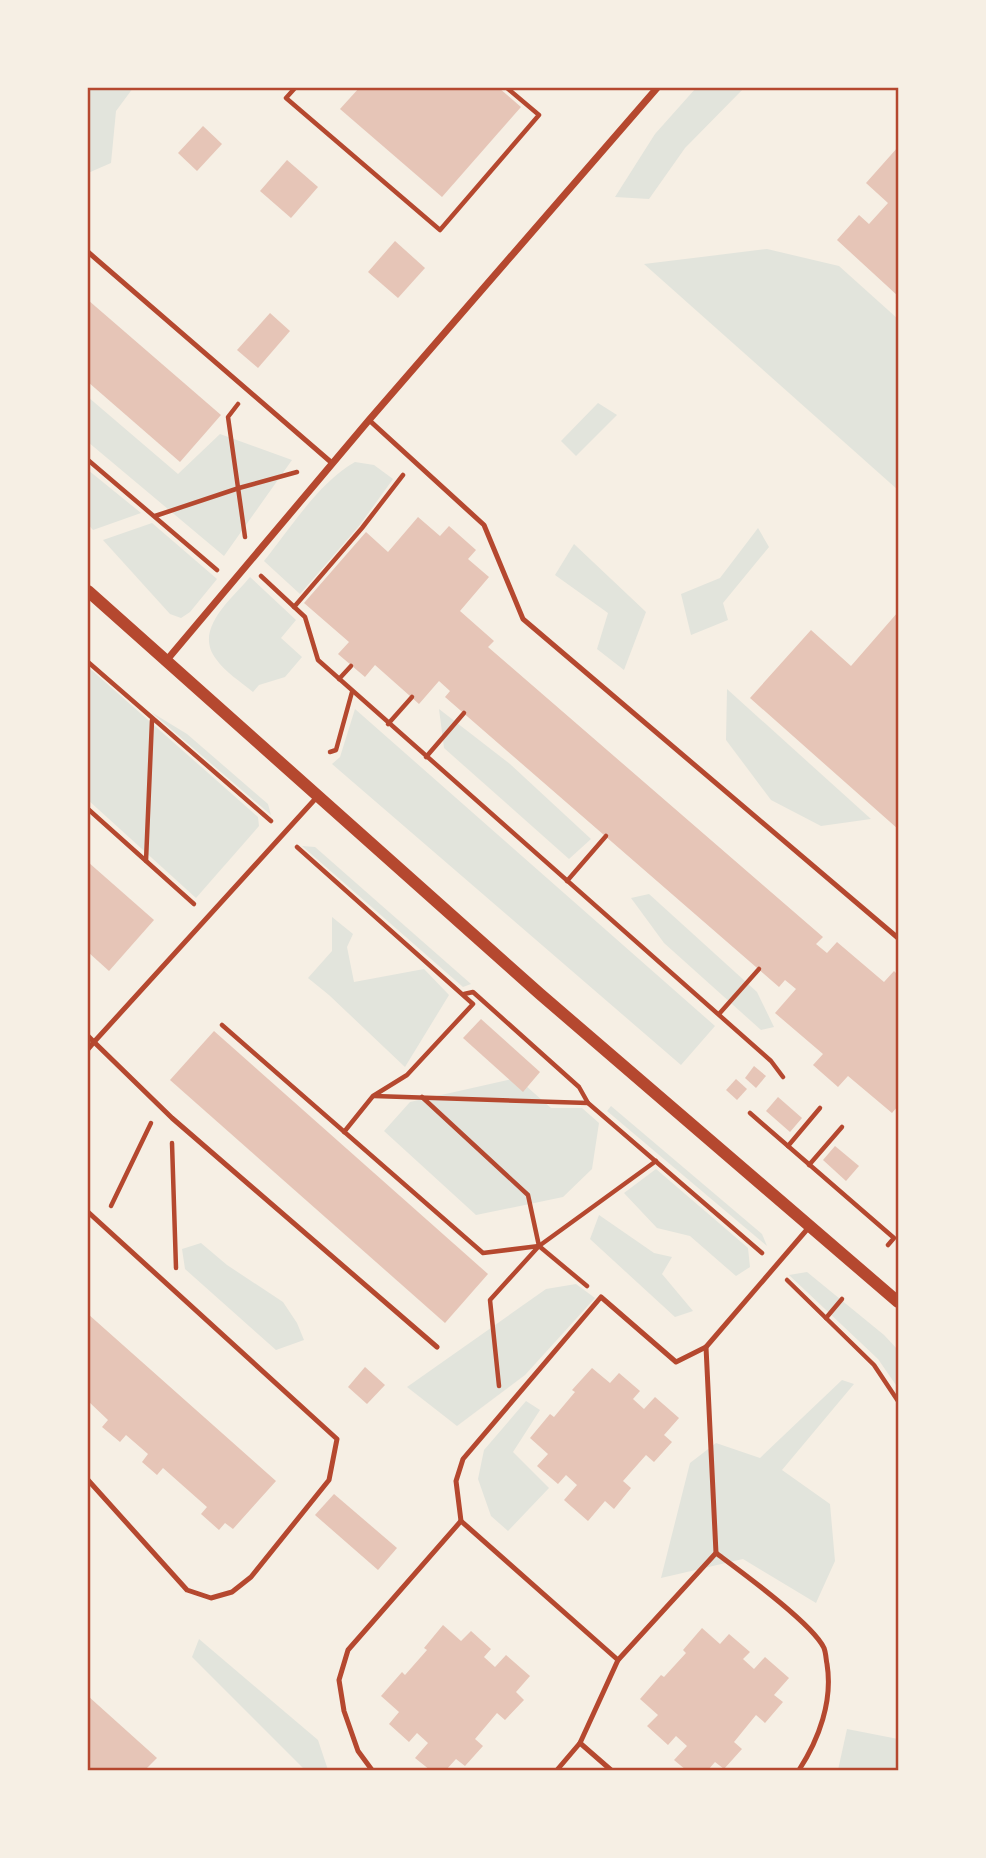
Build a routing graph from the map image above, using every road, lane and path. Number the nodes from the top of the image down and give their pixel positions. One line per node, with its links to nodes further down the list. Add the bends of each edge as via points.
1 (295, 88): 2 (path, via 286,98 440,230 540,115)
2 (507, 88)
3 (657, 88): 6 (street)
4 (88, 252): 9 (lane)
5 (238, 403): 10 (path, via 228,417)
6 (369, 421): 8 (lane); 9 (street)
7 (88, 460): 11 (path)
8 (415, 461): 15 (path); 34 (lane, via 484,524 523,619)
9 (332, 463): 10 (path); 12 (street)
10 (239, 488): 11 (path); 12 (path)
11 (155, 517): 13 (path)
12 (248, 563): 13 (street); 15 (path)
13 (232, 583): 17 (street)
14 (88, 591): 17 (street)
15 (294, 607): 19 (path, via 305,617 318,660)
16 (88, 662): 23 (path)
17 (166, 662): 27 (street)
18 (351, 666): 19 (path)
19 (339, 680): 20 (path)
20 (352, 692): 24 (path); 25 (path, via 336,751)
21 (412, 697): 24 (path)
22 (464, 713): 26 (path)
23 (152, 719): 29 (path); 31 (path)
24 (388, 724): 26 (path)
25 (330, 752)
26 (426, 757): 32 (path)
27 (317, 797): 29 (lane); 57 (street)
28 (88, 809): 31 (path)
29 (284, 833): 33 (lane); 36 (path)
30 (606, 836): 32 (path)
31 (146, 862): 33 (path)
32 (567, 881): 37 (path)
33 (205, 919): 40 (lane)
34 (898, 937)
35 (759, 969): 37 (path)
36 (463, 994): 43 (path, via 473,1004 407,1075); 45 (path, via 473,992 579,1087)
37 (719, 1014): 42 (path)
38 (222, 1025): 51 (path)
39 (88, 1036): 40 (lane)
40 (94, 1042): 41 (lane); 46 (lane)
41 (88, 1049)
42 (783, 1077)
43 (373, 1096): 44 (path); 51 (path)
44 (422, 1097): 45 (path); 59 (path, via 528,1195)
45 (588, 1103): 53 (path)
46 (159, 1106): 49 (lane); 56 (path)
47 (820, 1108): 52 (path)
48 (750, 1113): 52 (path)
49 (172, 1118): 61 (path); 66 (lane)
50 (842, 1127): 54 (path)
51 (344, 1132): 59 (path, via 483,1253)
52 (788, 1146): 54 (path)
53 (656, 1161): 59 (path); 60 (path)
54 (809, 1165): 58 (path, via 894,1238)
55 (88, 1212): 56 (lane)
56 (102, 1225): 61 (lane)
57 (810, 1226): 60 (lane); 64 (street)
58 (888, 1245)
59 (539, 1246): 62 (path); 69 (path, via 490,1300)
60 (775, 1267): 65 (path); 67 (lane)
61 (177, 1293): 70 (lane, via 337,1439 329,1480 251,1577 232,1592 211,1598 187,1590)
62 (601, 1297): 67 (lane, via 676,1362); 69 (lane)
63 (842, 1299): 65 (path)
64 (898, 1302)
65 (826, 1318): 68 (path, via 874,1365)
66 (437, 1347)
67 (706, 1347): 72 (lane)
68 (898, 1401)
69 (502, 1410): 71 (lane, via 463,1459 456,1481)
70 (88, 1480)
71 (461, 1521): 73 (lane); 75 (lane, via 348,1650 339,1679 344,1712 358,1751)
72 (716, 1553): 73 (lane); 78 (lane, via 811,1632 824,1649 830,1684 821,1727)
73 (618, 1660): 74 (lane)
74 (580, 1743): 76 (lane); 77 (lane)
75 (372, 1770)
76 (557, 1770)
77 (611, 1770)
78 (799, 1770)

